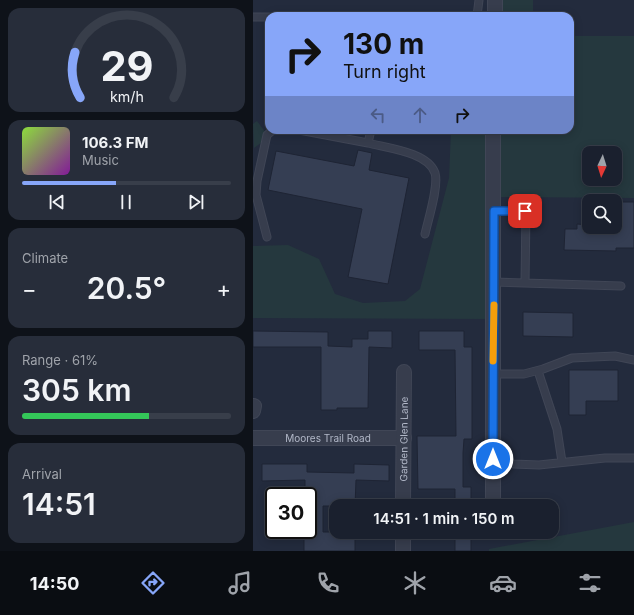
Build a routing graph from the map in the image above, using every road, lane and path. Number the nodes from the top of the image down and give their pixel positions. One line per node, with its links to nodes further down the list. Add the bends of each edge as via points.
1 (479, 0): 3 (lane)
2 (495, 0): 4 (street)
3 (478, 12)
4 (495, 12)
5 (253, 17): 6 (lane)
6 (265, 17)
7 (268, 134): 14 (lane, via 256,195)
8 (320, 134): 11 (lane)
9 (370, 134): 11 (lane)
10 (493, 134): 12 (street)
11 (368, 143): 13 (lane, via 419,156 429,163 435,174 435,186)
12 (494, 211): 15 (street); 16 (lane, via 525,211)
13 (425, 234)
14 (267, 237)
15 (494, 282): 16 (lane); 21 (street)
16 (525, 283): 17 (lane)
17 (621, 286)
18 (634, 360): 19 (lane, via 615,356 572,358)
19 (538, 371): 21 (lane, via 524,374); 26 (lane, via 557,430)
20 (404, 372): 23 (street, Garden Glen Lane)
21 (493, 374): 25 (street)
22 (253, 438): 23 (street, Moores Trail Road)
23 (404, 438): 27 (street, Garden Glen Lane)
24 (634, 458): 26 (lane)
25 (493, 459): 26 (lane, via 513,464 539,465); 28 (street)
26 (562, 462)
27 (403, 499)
28 (493, 499)
29 (403, 539): 30 (street)
30 (403, 551)

